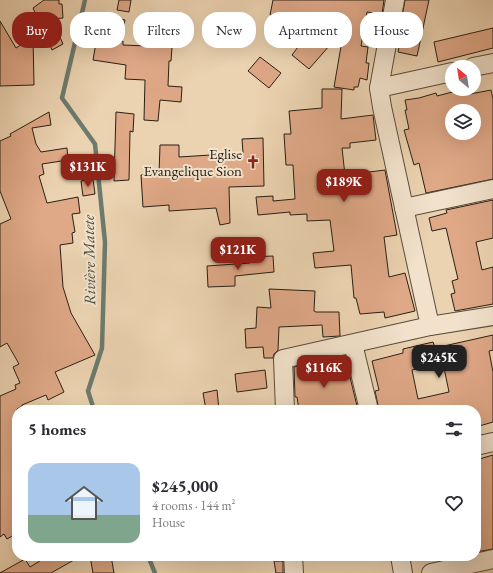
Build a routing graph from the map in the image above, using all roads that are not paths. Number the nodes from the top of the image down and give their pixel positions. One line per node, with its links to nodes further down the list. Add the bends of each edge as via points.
1 (395, 0): 5 (street)
2 (493, 63): 3 (street)
3 (481, 65)
4 (445, 74): 5 (street)
5 (379, 88): 7 (street)
6 (493, 189): 7 (street)
7 (404, 208): 9 (street)
8 (493, 316): 9 (street)
9 (430, 326): 10 (street)
10 (353, 344): 11 (street, via 283,359); 12 (street)
11 (285, 405)
12 (368, 405)
13 (493, 442): 14 (street)
14 (481, 445)
15 (493, 558): 19 (street)
16 (293, 561): 20 (street)
17 (401, 561): 21 (street)
18 (480, 561): 22 (street)
19 (481, 561)
20 (294, 573)
21 (403, 573)
22 (430, 573)

